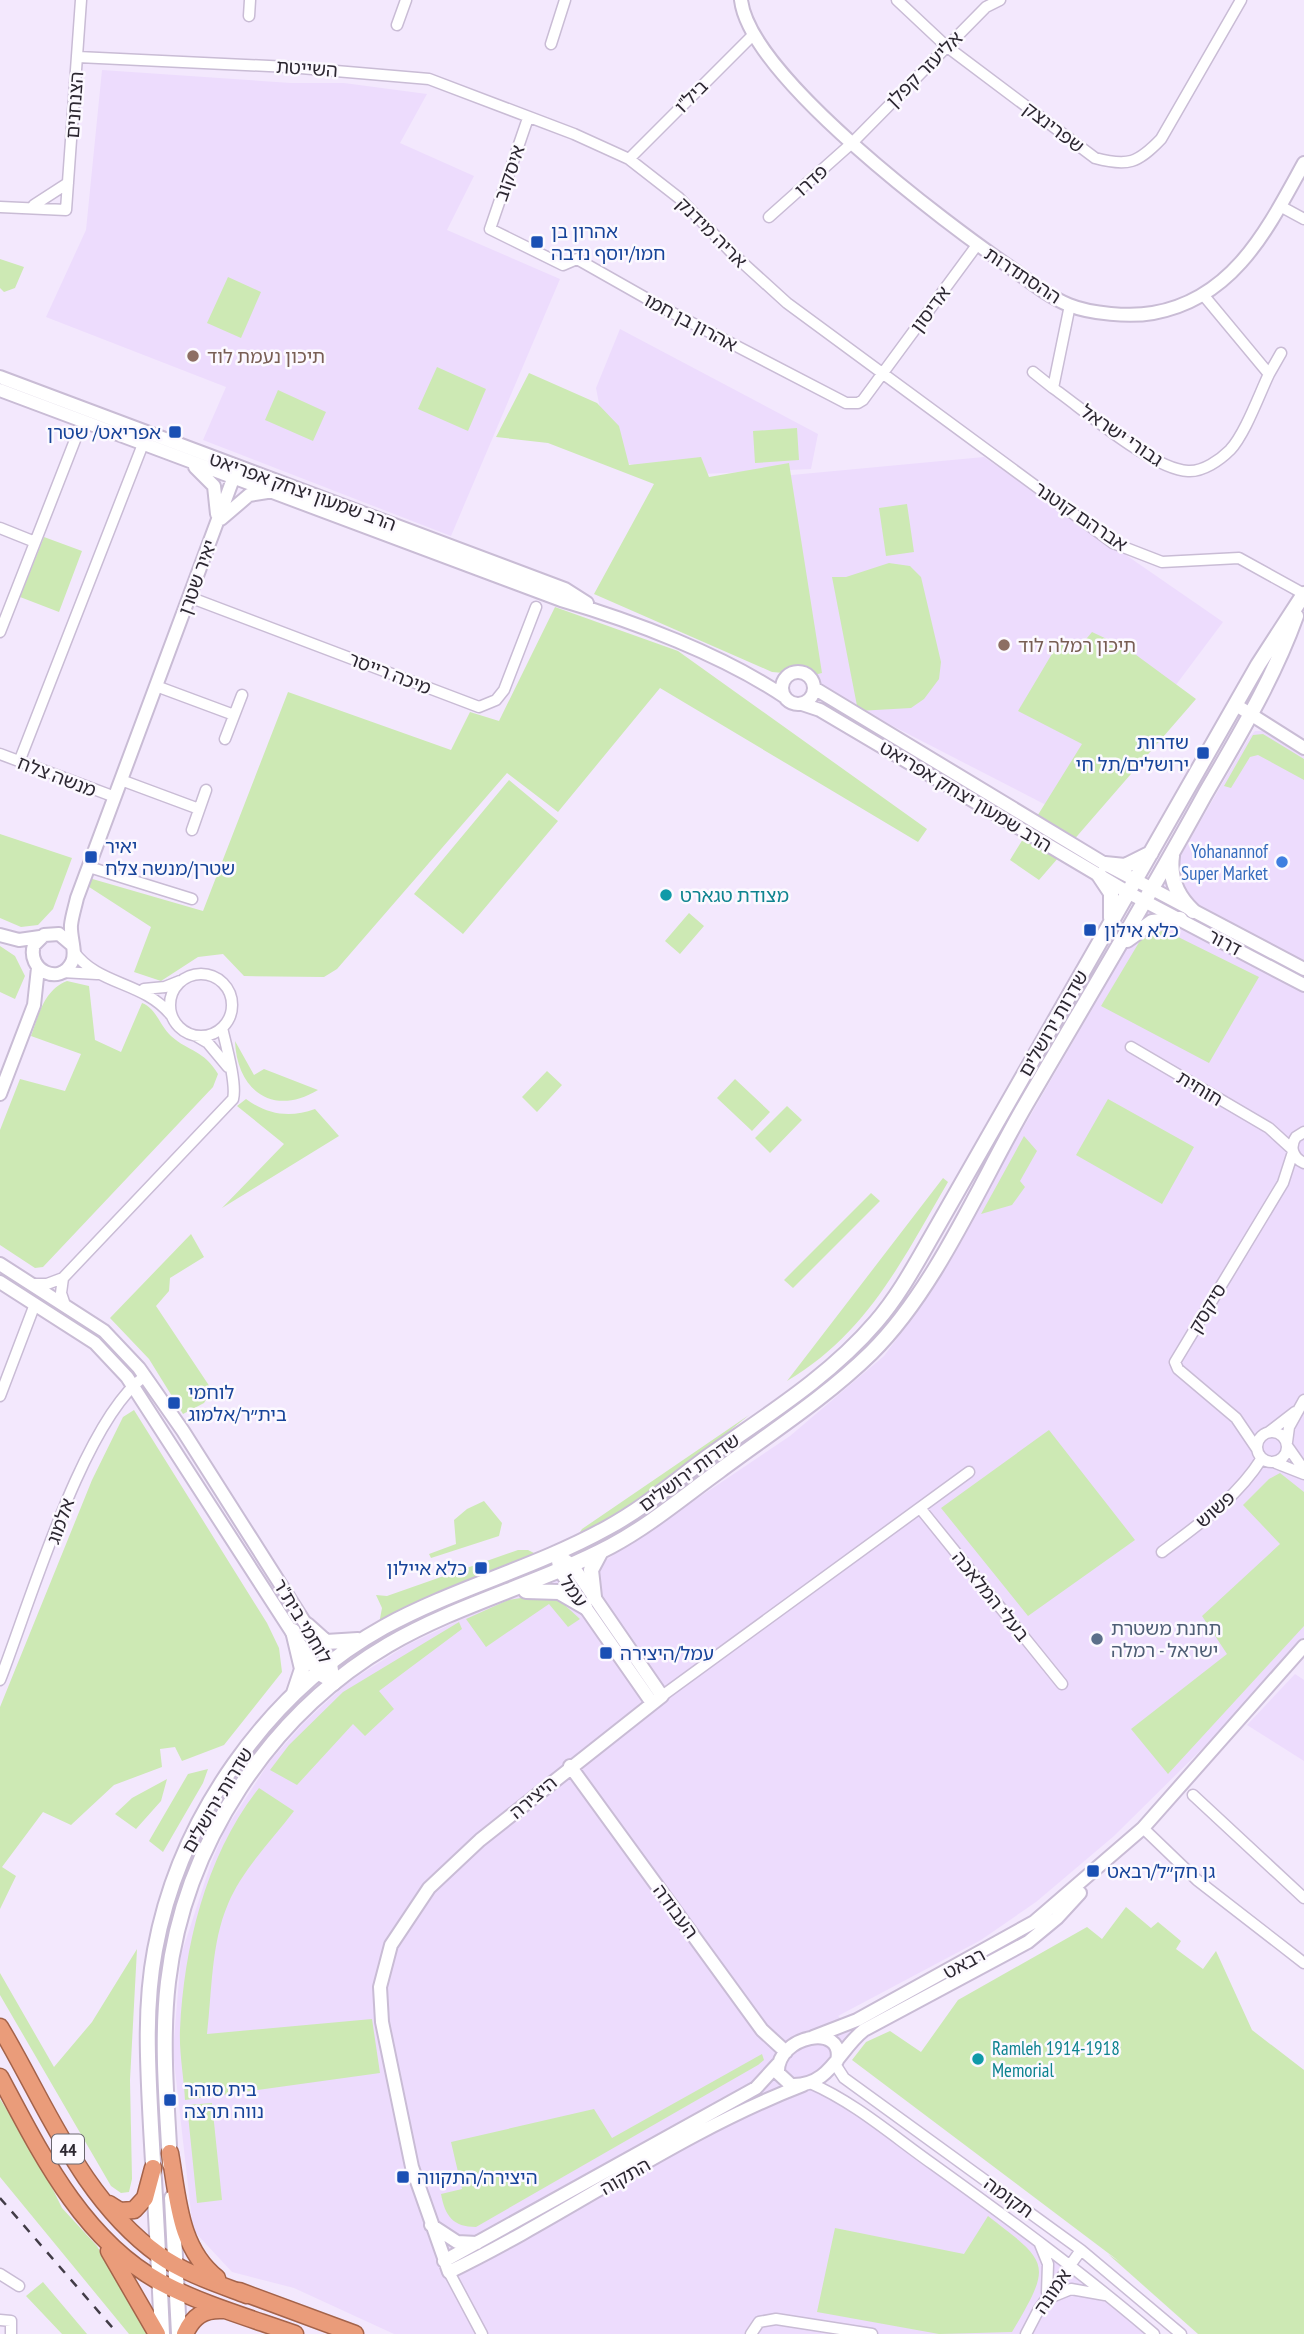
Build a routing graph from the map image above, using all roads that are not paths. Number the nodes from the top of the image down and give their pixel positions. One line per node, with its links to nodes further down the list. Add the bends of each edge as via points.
1 (81, 0): 15 (street, הצנחנים)
2 (250, 0): 10 (street)
3 (405, 0): 11 (street)
4 (565, 0): 13 (street)
5 (741, 0): 12 (street, ההסתדרות)
6 (897, 0): 14 (street, שפרינצק)
7 (1000, 0): 9 (street, אליעזר קפלן)
8 (1241, 0): 14 (street, שפרינצק, via 1161,139 1143,158 1129,162 1095,158)
9 (983, 4): 14 (street, אליעזר קפלן)
10 (249, 16)
11 (397, 25)
12 (754, 34): 17 (street, ההסתדרות, via 789,81); 18 (street, ביל"ו)
13 (551, 44)
14 (946, 46): 17 (street, אליעזר קפלן)
15 (78, 57): 16 (street, השייטת, via 289,66 429,79); 20 (street, הצנחנים)
16 (528, 118): 18 (street, אריה מידנק); 26 (street, איסקוב)
17 (852, 143): 24 (street, פדרו); 27 (street, ההסתדרות, via 912,197)
18 (629, 159): 31 (street, אריה מידנק, via 680,198 787,303)
19 (1304, 163): 21 (street, ההסתדרות)
20 (68, 183): 23 (street, via 38,204); 23 (street, הצנחנים, via 66,210)
21 (1280, 206): 25 (street); 28 (street, ההסתדרות, via 1236,271)
22 (0, 207): 23 (street)
23 (22, 208)
24 (769, 217)
25 (1304, 219)
26 (490, 229): 31 (street, אהרון בן חמו, via 562,265 577,259 846,403 863,400)
27 (977, 245): 29 (street, ההסתדרות); 31 (street, אדיסון)
28 (1205, 296): 29 (street, ההסתדרות, via 1152,314); 33 (street)
29 (1070, 305): 35 (street)
30 (1281, 354): 33 (street, גבורי ישראל)
31 (882, 372): 45 (street, אברהם קוטנר, via 1113,543 1162,562 1239,558)
32 (1032, 372): 35 (street, גבורי ישראל)
33 (1269, 374): 35 (street, גבורי ישראל, via 1232,448 1214,464 1190,472 1146,455)
34 (0, 377): 40 (street, הרב שמעון יצחק אפריאט)
35 (1052, 388)
36 (0, 390): 38 (street, הרב שמעון יצחק אפריאט)
37 (77, 435): 44 (street)
38 (143, 444): 39 (street, הרב שמעון יצחק אפריאט); 63 (street)
39 (185, 460): 40 (street, הרב שמעון יצחק אפריאט); 42 (street, via 214,486)
40 (236, 472): 41 (street, הרב שמעון יצחק אפריאט); 42 (street, יאיר שטרן); 48 (street, הרב שמעון יצחק אפריאט, via 565,589)
41 (276, 494): 42 (street, via 249,495); 48 (street, הרב שמעון יצחק אפריאט)
42 (216, 525): 46 (street, יאיר שטרן)
43 (0, 528): 44 (street)
44 (35, 542): 49 (street)
45 (1304, 594): 57 (main road, שדרות ירושלים); 58 (main road, שדרות ירושלים, via 1280,659)
46 (190, 597): 47 (street, מיכה רייסר, via 479,707 496,700 504,690); 52 (street, יאיר שטרן)
47 (536, 607)
48 (602, 612): 50 (street, הרב שמעון יצחק אפריאט)
49 (0, 632)
50 (752, 674): 51 (street, הרב שמעון יצחק אפריאט); 55 (street, הרב שמעון יצחק אפריאט)
51 (783, 679): 53 (street, via 802,672 811,678); 55 (street)
52 (156, 686): 59 (street); 64 (street, יאיר שטרן)
53 (814, 688): 56 (street); 72 (street, הרב שמעון יצחק אפריאט)
54 (242, 695): 59 (street)
55 (785, 697): 56 (street)
56 (802, 704): 72 (street, הרב שמעון יצחק אפריאט)
57 (1236, 705): 58 (street); 69 (main road, שדרות ירושלים)
58 (1250, 714): 61 (street); 70 (main road, שדרות ירושלים)
59 (234, 715): 60 (street)
60 (225, 739)
61 (1304, 748)
62 (0, 754): 63 (street, מנשה צלח)
63 (19, 761): 66 (street, מנשה צלח)
64 (121, 780): 66 (street, יאיר שטרן); 67 (street)
65 (206, 790): 67 (street)
66 (115, 797): 71 (street, יאיר שטרן)
67 (199, 809): 68 (street)
68 (192, 830)
69 (1153, 852): 72 (main road, via 1125,866); 73 (main road, שדרות ירושלים)
70 (1172, 854): 74 (main road, שדרות ירושלים); 77 (main road, via 1173,882)
71 (89, 867): 75 (street, יאיר שטרן); 76 (street)
72 (1102, 869): 73 (street, הרב שמעון יצחק אפריאט); 79 (main road, via 1111,893)
73 (1132, 887): 74 (street, הרב שמעון יצחק אפריאט); 79 (main road, שדרות ירושלים)
74 (1148, 895): 77 (street, דרור); 78 (street, דרור); 83 (main road, שדרות ירושלים)
75 (77, 898): 80 (street, יאיר שטרן, via 64,919); 82 (street, יאיר שטרן, via 71,923)
76 (192, 899)
77 (1194, 911): 85 (street, דרור)
78 (1180, 919): 83 (main road, via 1152,922); 89 (street, דרור)
79 (1110, 925): 124 (main road, שדרות ירושלים, via 923,1252 876,1322 812,1382 660,1494)
80 (44, 935): 81 (street, via 27,940); 82 (street, via 59,934); 84 (street, via 34,945)
81 (4, 937): 84 (street)
82 (73, 948): 86 (street, via 71,964); 87 (street, via 81,961)
83 (1118, 948): 122 (main road, שדרות ירושלים, via 944,1250 889,1334 822,1396 670,1508)
84 (35, 964): 86 (street, via 49,974); 91 (street)
85 (1304, 969)
86 (60, 973): 87 (street); 91 (street)
87 (103, 975): 90 (street)
88 (181, 980): 90 (street); 92 (street, via 170,1000); 93 (street, via 200,973 215,976 226,985 233,1007)
89 (1304, 985)
90 (140, 989): 92 (street, via 160,1001)
91 (34, 1005): 97 (street)
92 (171, 1015): 94 (street, via 185,1032)
93 (222, 1028): 94 (street); 96 (street)
94 (196, 1036): 96 (street, via 215,1050)
95 (1132, 1047): 98 (street, חוחית)
96 (231, 1072): 104 (street, via 235,1091 225,1109)
97 (0, 1094)
98 (1269, 1128): 99 (street, חוחית); 100 (street, חוחית)
99 (1301, 1133): 100 (street, סיקסק)
100 (1292, 1150): 101 (street, חוחית); 102 (street, סיקסק)
101 (1304, 1164): 102 (street, סיקסק)
102 (1283, 1183): 114 (street, סיקסק, via 1175,1362)
103 (0, 1264): 106 (street, לוחמי בית"ר)
104 (63, 1278): 106 (street); 108 (street)
105 (0, 1282): 107 (street, לוחמי בית"ר)
106 (32, 1284): 108 (street, לוחמי בית"ר)
107 (35, 1304): 110 (street, לוחמי בית"ר, via 94,1343); 111 (street)
108 (65, 1305): 109 (street, לוחמי בית"ר, via 104,1331)
109 (145, 1376): 110 (street, אלמוג); 128 (street, לוחמי בית"ר)
110 (133, 1385): 128 (street, לוחמי בית"ר); 133 (street, אלמוג, via 73,1486)
111 (0, 1396)
112 (1304, 1400): 113 (street)
113 (1298, 1409): 115 (street); 116 (street, via 1289,1427)
114 (1236, 1418): 115 (street, סיקסק); 117 (street, סיקסק)
115 (1268, 1432): 116 (street, via 1278,1433); 117 (street, via 1259,1439)
116 (1288, 1445): 118 (street, via 1283,1459); 120 (street)
117 (1259, 1454): 118 (street); 123 (street, פשוש, via 1251,1476 1220,1508)
118 (1276, 1462): 120 (street)
119 (969, 1472): 121 (street, היצירה)
120 (1304, 1472)
121 (920, 1508): 135 (street, בעלי המלאכה); 136 (street, היצירה)
122 (605, 1549): 125 (main road, שדרות ירושלים); 127 (main road, via 592,1564)
123 (1162, 1552)
124 (556, 1554): 125 (street, עמל); 129 (main road, שדרות ירושלים)
125 (566, 1568): 126 (main road, שדרות ירושלים); 127 (street, עמל)
126 (504, 1595): 127 (main road, via 548,1590); 134 (main road, שדרות ירושלים, via 393,1642)
127 (589, 1602): 136 (street, עמל)
128 (300, 1628): 129 (main road, via 326,1642); 132 (street, לוחמי בית"ר); 137 (main road, via 302,1669 293,1696)
129 (366, 1638): 132 (main road, שדרות ירושלים)
130 (1304, 1646): 138 (street, רבאט)
131 (1304, 1660): 138 (street, רבאט)
132 (325, 1669): 134 (street, לוחמי בית"ר); 137 (main road, שדרות ירושלים)
133 (0, 1680)
134 (334, 1684): 151 (main road, שדרות ירושלים, via 258,1760 211,1839 187,1897 172,1954 165,2012)
135 (1062, 1684)
136 (657, 1700): 139 (street, היצירה)
137 (280, 1712): 152 (main road, שדרות ירושלים, via 244,1750 211,1802 181,1860 161,1921 148,2011)
138 (1243, 1717): 141 (street, רבאט)
139 (570, 1766): 147 (street, העבודה); 155 (street, היצירה, via 429,1888 400,1928 383,1966 382,2022 412,2167)
140 (1193, 1795): 143 (street)
141 (1143, 1828): 142 (street, רבאט); 144 (street, via 1197,1880)
142 (1103, 1866): 146 (street, רבאט, via 1021,1931 858,2020); 148 (street, רבאט, via 1042,1932 864,2030)
143 (1304, 1898)
144 (1304, 1963)
145 (0, 2027): 153 (highway, 44, via 49,2119)
146 (813, 2037): 147 (street); 148 (street, via 834,2044)
147 (783, 2057): 150 (street, via 777,2070 783,2081); 157 (street, התקוה, via 756,2088)
148 (836, 2062): 150 (street, via 825,2075); 158 (street, תקומה, via 844,2078)
149 (0, 2077): 154 (highway, 44)
150 (807, 2084): 156 (street, תקומה, via 852,2106); 162 (street, התקוה, via 736,2112 515,2239)
151 (170, 2153): 161 (main road, שדרות ירושלים); 167 (highway, via 191,2248 216,2277)
152 (153, 2168): 153 (highway, via 145,2198 134,2210 120,2211); 159 (main road, שדרות ירושלים)
153 (96, 2193): 159 (highway, 44)
154 (83, 2215): 164 (highway, 44, via 118,2252); 173 (highway, via 131,2284)
155 (430, 2225): 157 (street, via 457,2242); 162 (street, היצירה)
156 (1038, 2240): 160 (street, תקומה); 169 (street, via 1048,2264)
157 (481, 2242): 162 (street, התקוה)
158 (1081, 2250): 160 (street, אמונה); 184 (street, תקומה)
159 (157, 2254): 161 (highway, 44); 164 (main road, שדרות ירושלים)
160 (1070, 2264): 168 (street, תקומה); 169 (street, אמונה)
161 (175, 2266): 166 (main road, שדרות ירושלים); 167 (highway, 44)
162 (447, 2266): 179 (street)
163 (0, 2274): 165 (street)
164 (160, 2282): 166 (highway, 44); 174 (main road, שדרות ירושלים)
165 (19, 2286)
166 (177, 2290): 170 (highway, 44); 175 (main road, שדרות ירושלים)
167 (247, 2295): 178 (highway, 44)
168 (1108, 2295): 169 (street, via 1071,2289); 183 (street, תקומה)
169 (1045, 2300): 182 (street, אמונה)
170 (247, 2316): 176 (highway, via 208,2309 197,2315); 177 (highway, 44)
171 (0, 2320): 172 (street, via 11,2322)
172 (10, 2334)
173 (157, 2334)
174 (162, 2334)
175 (179, 2334)
176 (185, 2334)
177 (295, 2334)
178 (355, 2334)
179 (482, 2334)
180 (751, 2334): 181 (street, via 759,2322 776,2319)
181 (872, 2334)
182 (1026, 2334)
183 (1154, 2334)
184 (1181, 2334)

